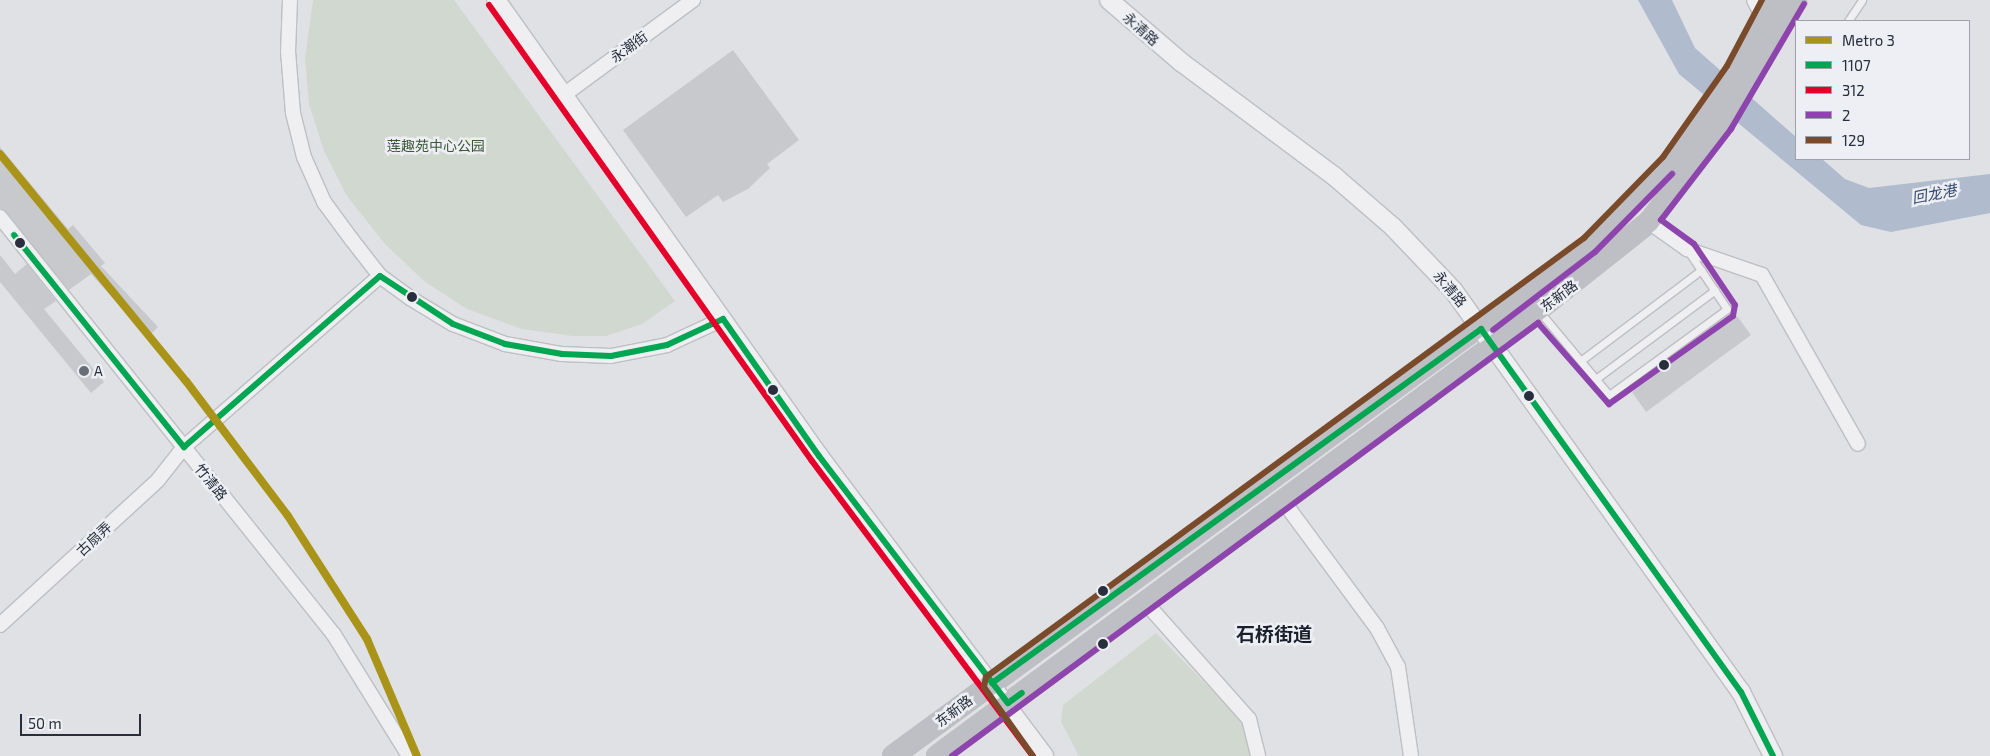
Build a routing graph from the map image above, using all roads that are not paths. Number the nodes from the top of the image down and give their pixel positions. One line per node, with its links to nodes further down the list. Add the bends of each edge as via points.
1 (290, 0): 16 (street, via 288,51 292,104 304,157 324,202)
2 (496, 0): 11 (street)
3 (693, 0): 11 (street, 永潮街)
4 (1109, 0): 20 (street, 永清路, via 1181,62 1254,113 1394,227 1453,290)
5 (1754, 0): 9 (street)
6 (1772, 0): 9 (main road, 东新路)
7 (1796, 0): 13 (main road, 东新路, via 1752,82)
8 (1862, 0): 10 (lane)
9 (1763, 18): 20 (main road, 东新路, via 1707,111 1632,206 1590,245)
10 (1849, 20)
11 (565, 94): 19 (street)
12 (0, 217): 25 (street, 竹清路)
13 (1649, 222): 14 (street); 18 (main road, 东新路)
14 (1686, 249): 15 (lane); 24 (street, via 1762,275)
15 (1701, 270): 17 (lane); 22 (lane)
16 (380, 276): 19 (street, via 453,324 505,344 562,354 611,356 667,345); 25 (street)
17 (1714, 290): 23 (lane); 23 (lane, via 1727,309 1610,395)
18 (1539, 311): 21 (main road, 东新路); 22 (lane)
19 (723, 319): 29 (street, via 819,456)
20 (1481, 329): 21 (street, 永清路); 29 (main road, 东新路)
21 (1494, 346): 26 (main road, 东新路); 37 (street, 永清路, via 1741,692)
22 (1582, 359): 23 (lane)
23 (1597, 378)
24 (1858, 444)
25 (184, 448): 28 (street, 古扇弄, via 158,480); 31 (street, 竹清路, via 334,636)
26 (1283, 501): 27 (main road, 东新路); 36 (street, via 1377,628 1398,667)
27 (1144, 602): 30 (main road, 东新路); 35 (street, via 1249,719)
28 (0, 626)
29 (992, 682): 30 (street); 32 (main road, 东新路)
30 (1008, 704): 33 (main road, 东新路); 34 (street)
31 (409, 756)
32 (893, 756)
33 (937, 756)
34 (1044, 756)
35 (1258, 756)
36 (1411, 756)
37 (1773, 756)

